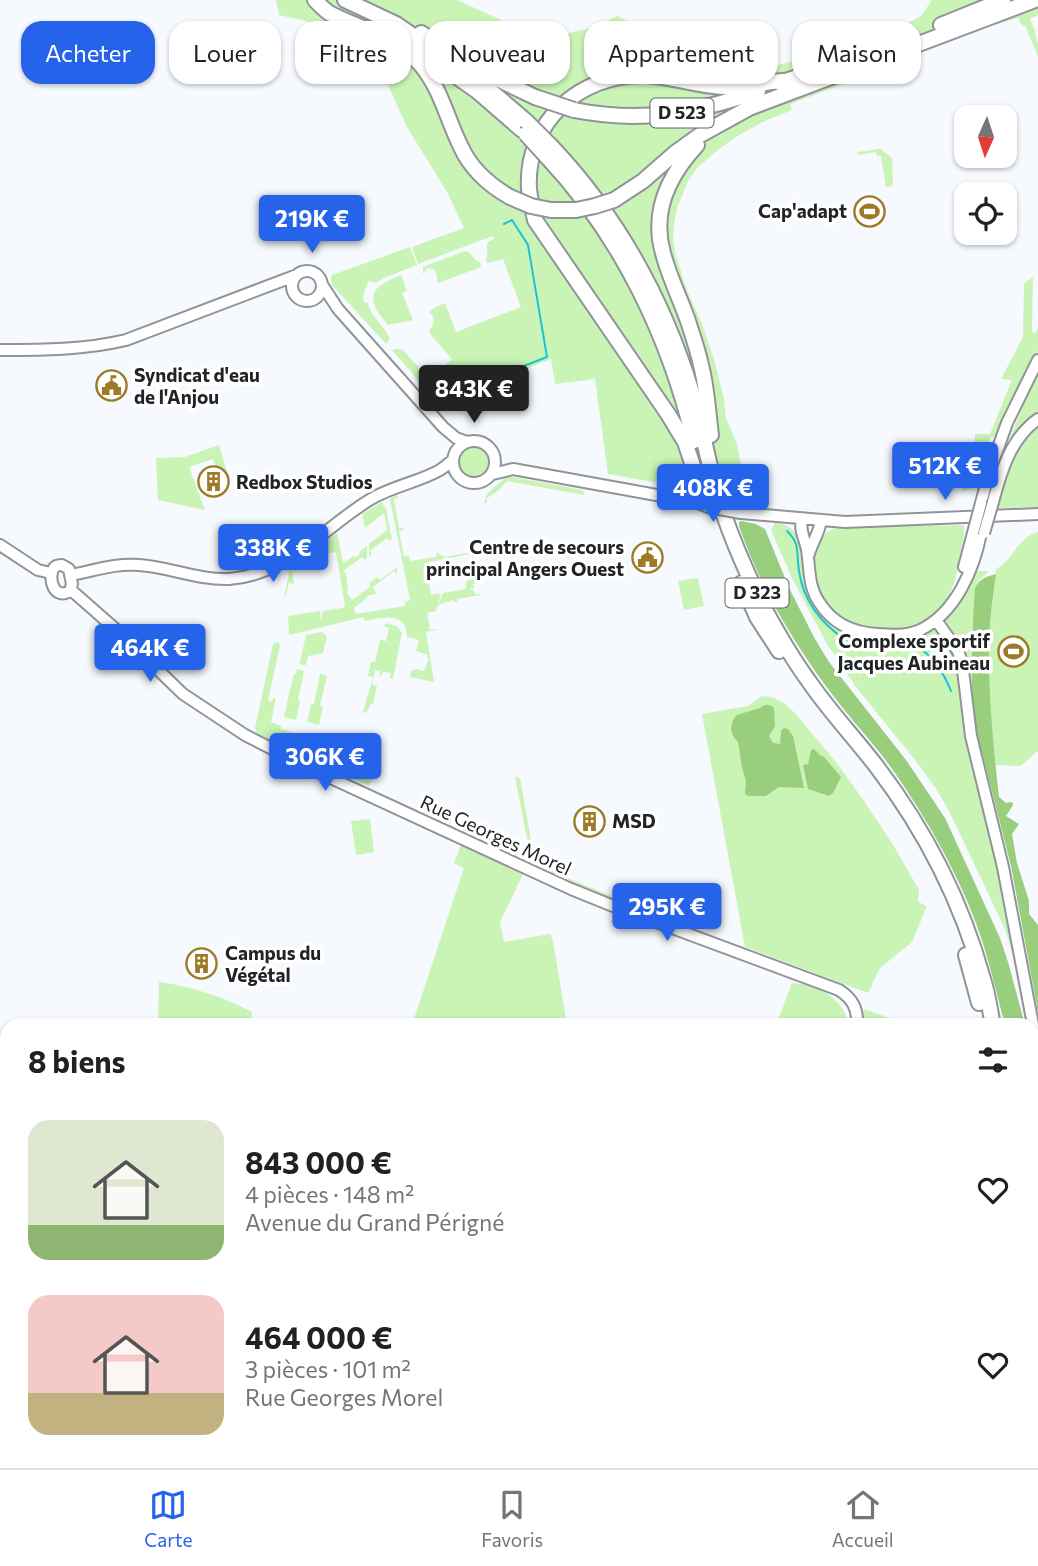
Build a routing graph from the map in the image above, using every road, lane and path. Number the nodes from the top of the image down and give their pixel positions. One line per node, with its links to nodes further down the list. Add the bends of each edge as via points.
1 (314, 0): 9 (highway, D 523, bridge, via 329,13 418,61 438,90 470,162 489,183 531,206 576,210 614,200); 10 (highway, D 323, via 394,35)
2 (345, 0): 5 (highway, D 323)
3 (1035, 0): 9 (highway, D 523)
4 (1001, 1): 8 (highway, D 523)
5 (390, 21)
6 (411, 28): 8 (highway, D 523, bridge, via 535,97 574,110 627,116 677,114)
7 (411, 34): 10 (highway, D 323, via 499,97)
8 (786, 81): 28 (highway, via 719,87 645,75 597,83 568,99 545,125 532,159 529,189 535,220 685,442)
9 (725, 121): 28 (highway, via 678,166 664,196 659,231 702,367 719,480)
10 (524, 126): 28 (highway, D 323, bridge, via 570,166 611,219 653,293 692,393)
11 (297, 275): 12 (street, via 313,272); 13 (street); 14 (street)
12 (323, 286): 15 (street); 16 (street)
13 (266, 288): 14 (street); 17 (street, via 116,343)
14 (293, 293): 15 (street, via 305,301)
15 (315, 299): 16 (street)
16 (338, 309): 20 (street)
17 (0, 350)
18 (1035, 365): 29 (street)
19 (1038, 419): 29 (street, via 1007,459)
20 (443, 427): 21 (street); 22 (street)
21 (467, 442): 22 (street); 23 (street, via 485,444)
22 (454, 456): 26 (street); 27 (street)
23 (495, 458): 24 (street); 25 (street)
24 (513, 470): 25 (street); 28 (street)
25 (493, 474): 26 (street, via 477,484)
26 (458, 476): 27 (street)
27 (424, 477): 38 (street, via 373,498 302,551 254,574 215,578 129,564)
28 (702, 497): 30 (street, bridge); 42 (highway, D 323, via 757,617 810,699 871,772 921,852 962,943); 43 (highway, D 323, via 727,525 766,611 808,681 878,768 927,844 970,936)
29 (988, 502): 40 (street, bridge, via 980,535)
30 (740, 510): 32 (street); 34 (street)
31 (1038, 514): 34 (street)
32 (802, 519): 33 (street); 36 (street)
33 (821, 520): 34 (street); 36 (street)
34 (891, 520)
35 (0, 545): 37 (street, via 38,570)
36 (808, 560): 40 (street, via 810,584 818,602 849,629 904,634)
37 (51, 573): 38 (street, via 62,565); 39 (street, via 57,592 64,595)
38 (70, 575): 39 (street)
39 (71, 590): 41 (street, Rue Georges Morel, via 183,694 260,744 571,889 831,990 851,1006)
40 (936, 620): 44 (street, via 962,662 974,753 1003,867)
41 (853, 1018)
42 (982, 1018)
43 (991, 1018)
44 (1032, 1018)

